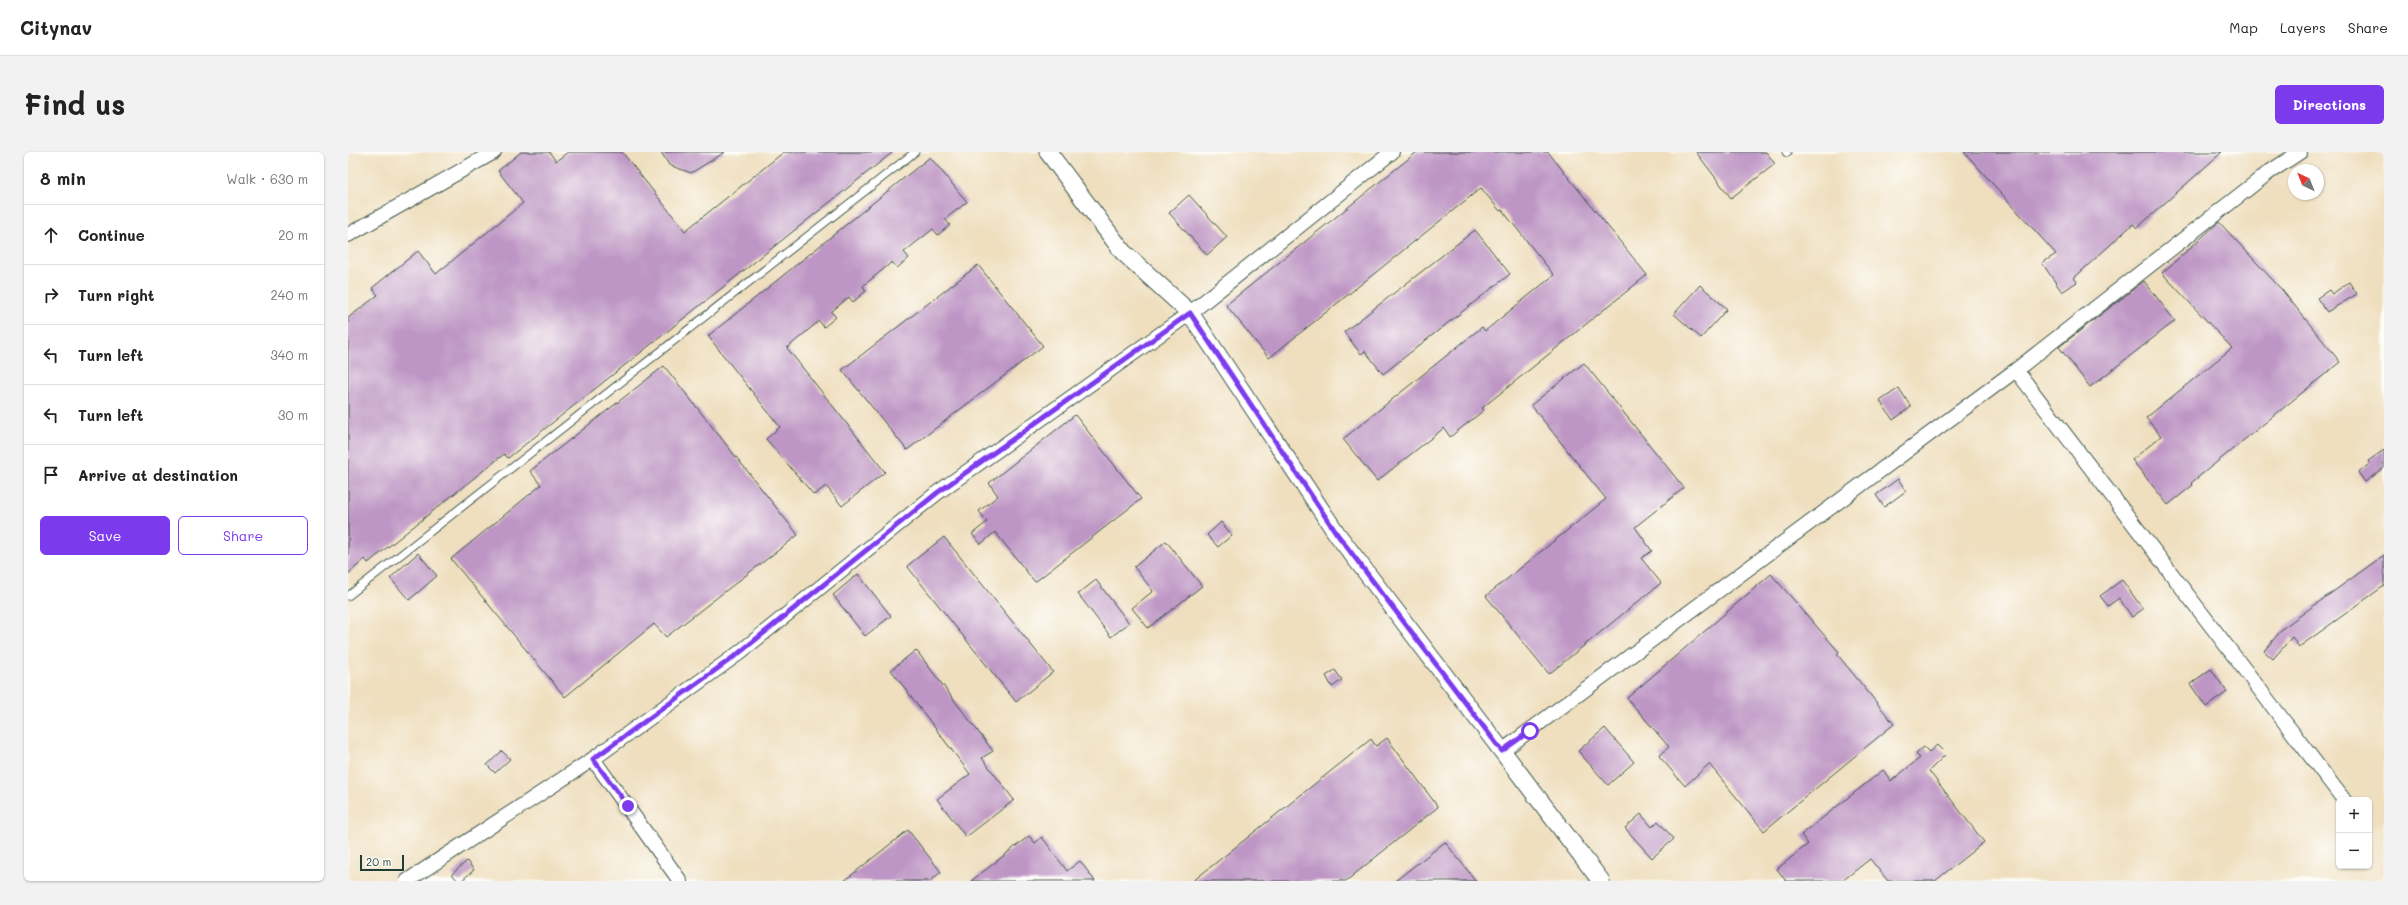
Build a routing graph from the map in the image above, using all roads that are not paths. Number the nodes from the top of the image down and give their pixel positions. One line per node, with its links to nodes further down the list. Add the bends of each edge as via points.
1 (494, 152): 6 (street)
2 (915, 152): 9 (lane)
3 (1048, 152): 7 (street, via 1123,252)
4 (1392, 152): 7 (street)
5 (2300, 152): 8 (street, via 2268,173)
6 (348, 236)
7 (1190, 313): 10 (street, via 1337,534); 11 (street, via 937,493 739,653)
8 (2016, 370): 10 (street); 12 (street)
9 (348, 596)
10 (1502, 751): 15 (street)
11 (593, 759): 13 (street); 14 (street)
12 (2342, 797)
13 (407, 881)
14 (680, 881)
15 (1600, 881)

